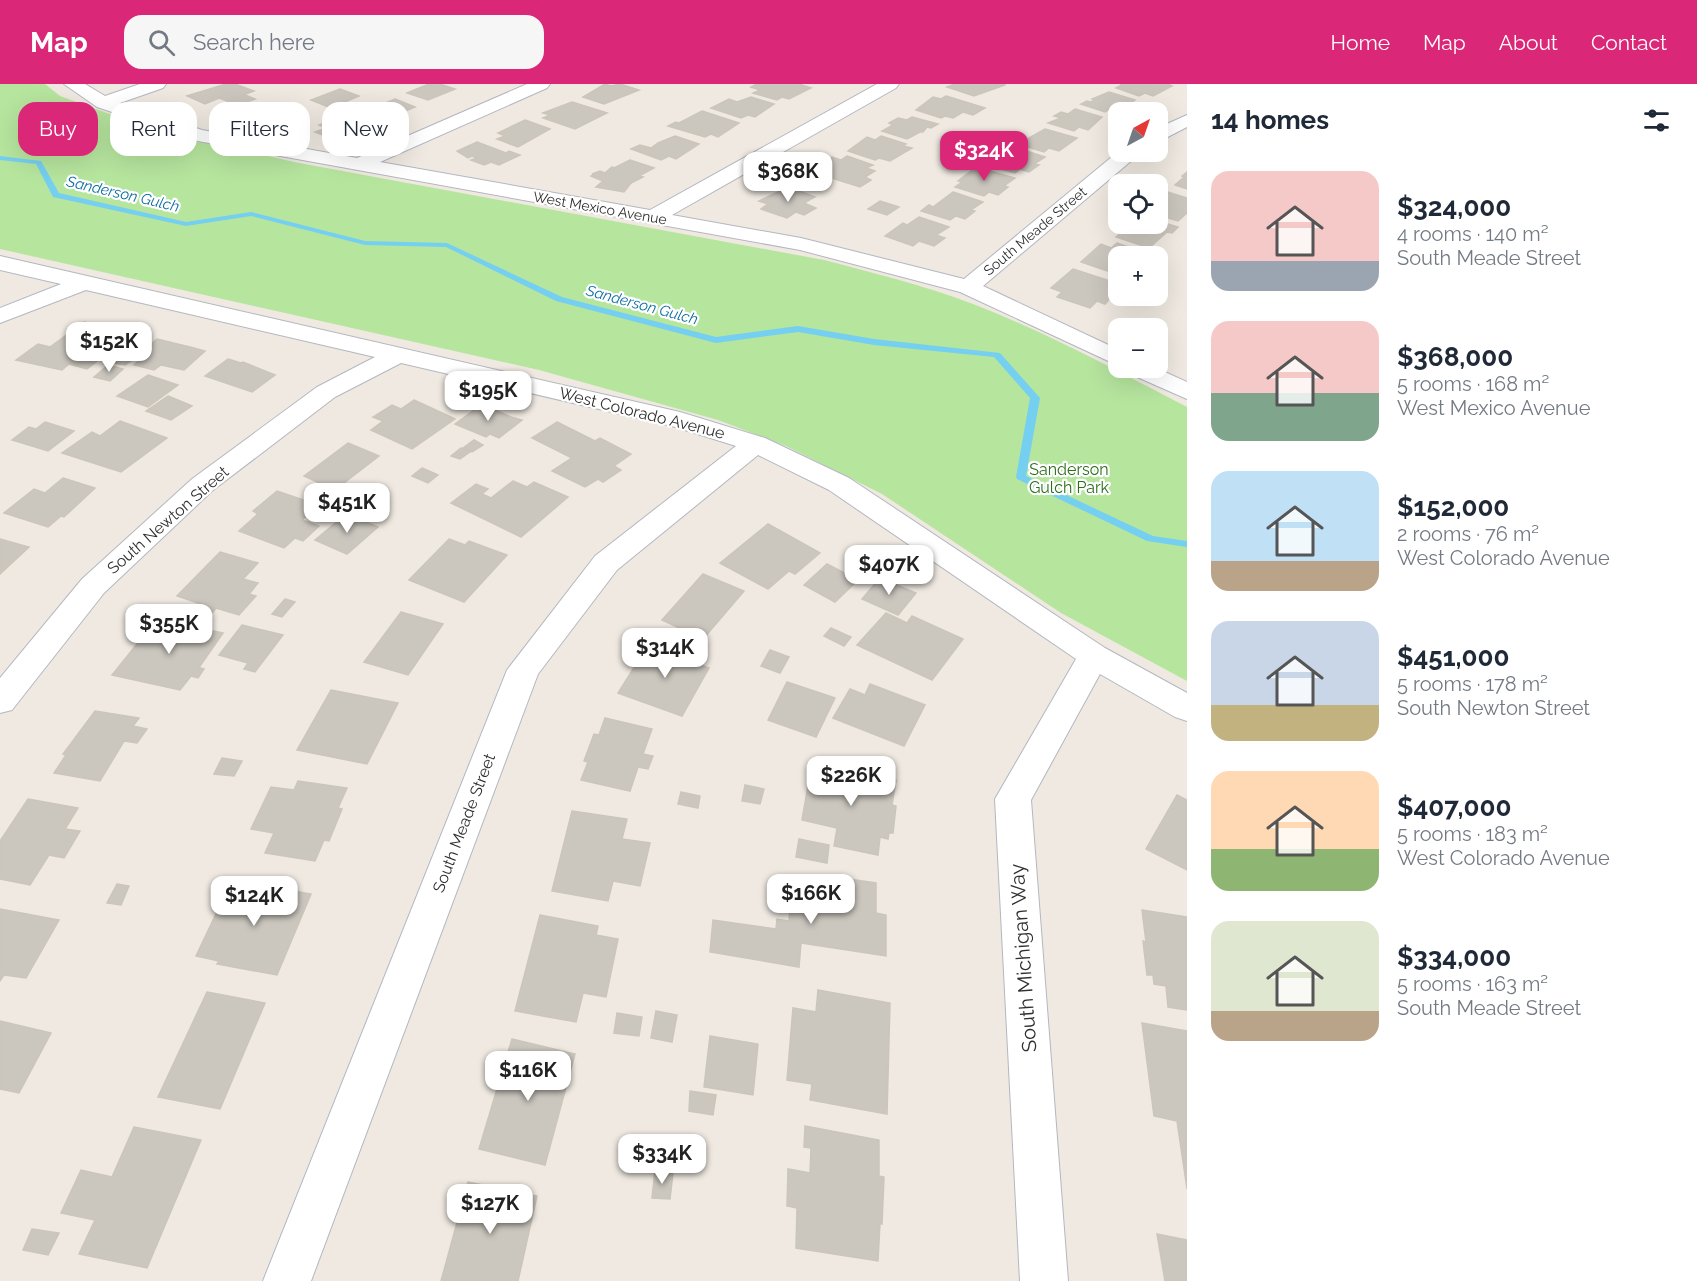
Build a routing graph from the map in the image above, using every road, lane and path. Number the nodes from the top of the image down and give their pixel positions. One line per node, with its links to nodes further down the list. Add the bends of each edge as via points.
1 (73, 84): 5 (street, West Mexico Avenue)
2 (157, 84): 5 (street)
3 (541, 84): 9 (street)
4 (890, 84): 10 (street)
5 (103, 103): 9 (street, West Mexico Avenue, via 198,135)
6 (1187, 120): 7 (street)
7 (1168, 130)
8 (1118, 162): 13 (street, South Meade Street)
9 (357, 165): 10 (street, West Mexico Avenue)
10 (653, 217): 13 (street, West Mexico Avenue, via 801,244)
11 (0, 263): 12 (street, West Colorado Avenue)
12 (83, 283): 14 (street); 16 (street, West Colorado Avenue)
13 (968, 287): 15 (street, West Mexico Avenue)
14 (0, 316)
15 (1108, 354)
16 (397, 355): 19 (street, West Colorado Avenue, via 680,420); 21 (street, South Newton Street, via 326,392 202,485 93,586)
17 (1159, 378): 18 (street)
18 (1187, 391)
19 (756, 444): 20 (street, West Colorado Avenue, via 839,484); 23 (street, South Meade Street, via 606,563 523,670)
20 (1094, 656): 22 (street, West Colorado Avenue); 24 (street, South Michigan Way, via 1013,799)
21 (0, 701)
22 (1187, 708)
23 (287, 1281)
24 (1044, 1281)

